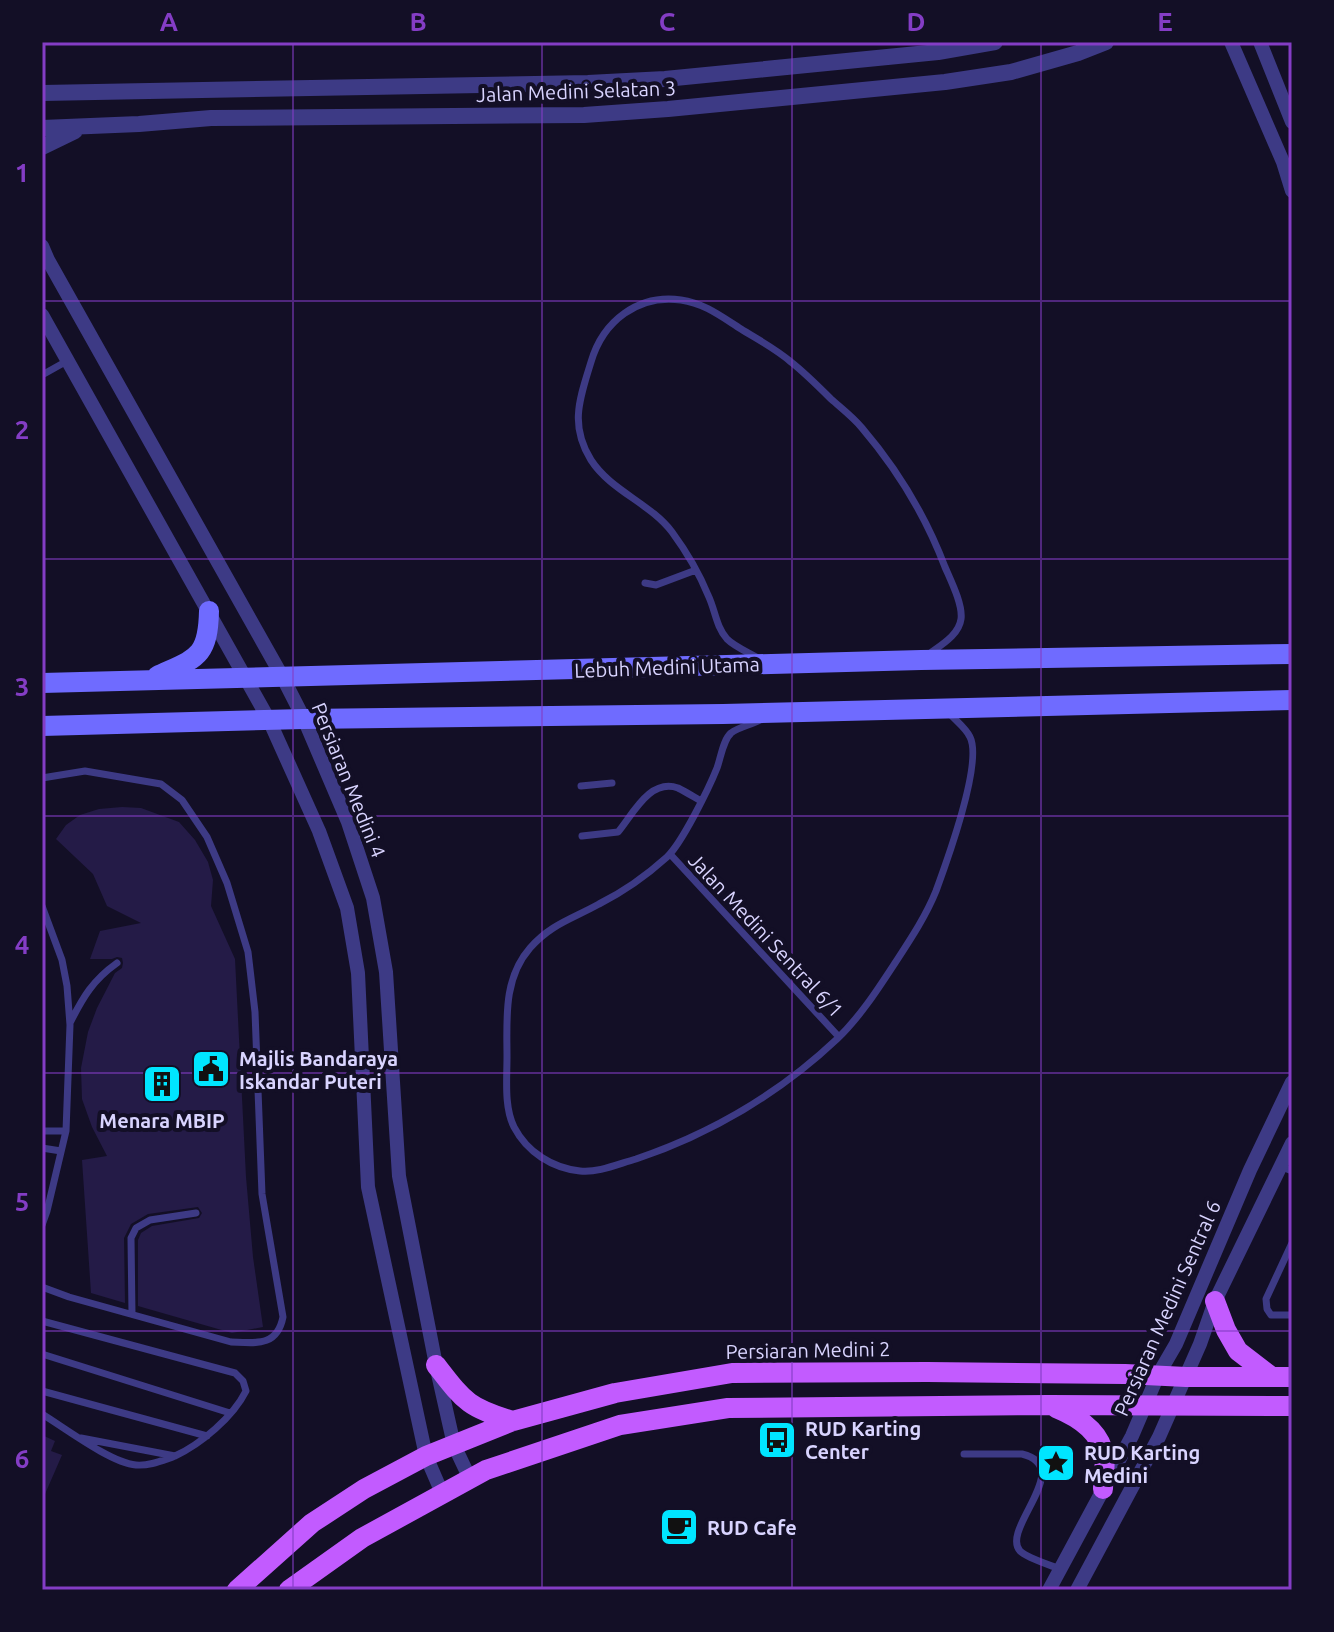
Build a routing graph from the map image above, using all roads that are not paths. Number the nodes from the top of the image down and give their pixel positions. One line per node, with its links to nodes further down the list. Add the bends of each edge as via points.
1 (995, 42): 5 (street, Jalan Medini Selatan 3, via 665,79)
2 (1106, 42): 7 (street, Jalan Medini Selatan 3, via 1011,72 668,109 584,115 211,118)
3 (1231, 42): 10 (street)
4 (1260, 42): 6 (street)
5 (44, 91)
6 (1292, 122)
7 (84, 127): 8 (street, Jalan Medini Selatan 3); 9 (street)
8 (42, 128)
9 (42, 147)
10 (1292, 191)
11 (42, 246): 22 (street, Persiaran Medini 4)
12 (43, 320): 13 (street)
13 (67, 361): 14 (lane); 17 (street)
14 (42, 375)
15 (696, 570): 16 (lane, via 656,585); 19 (lane, via 670,530 598,470 577,426 595,347 613,322 633,307 658,300 683,300 709,309 790,360 859,425 886,459 937,546 961,618 947,640); 20 (lane, via 727,640)
16 (645, 583)
17 (209, 611): 21 (street); 23 (main road, via 209,633 200,653)
18 (1292, 654): 19 (main road, Lebuh Medini Utama)
19 (921, 660): 20 (main road, Lebuh Medini Utama)
20 (769, 665): 22 (main road, Lebuh Medini Utama)
21 (246, 678): 22 (main road, Lebuh Medini Utama); 23 (main road, Lebuh Medini Utama); 29 (street)
22 (283, 678): 28 (street, Persiaran Medini 4)
23 (146, 680): 24 (main road, Lebuh Medini Utama)
24 (42, 683)
25 (1292, 700): 26 (main road)
26 (946, 710): 27 (main road); 42 (lane, via 971,738 973,767 952,846 931,904 875,993)
27 (773, 713): 28 (main road); 34 (lane, via 727,736)
28 (304, 719): 29 (main road); 59 (street, Persiaran Medini 4, via 348,822 373,898 386,972 399,1176)
29 (269, 720): 30 (main road); 76 (street, via 347,908 358,973 368,1187)
30 (42, 726)
31 (42, 778): 55 (lane, via 85,771 136,779 161,784 182,800 207,837 227,883 248,952 262,1194 281,1328 270,1340 231,1342)
32 (612, 783): 33 (lane)
33 (581, 786)
34 (701, 801): 35 (lane, via 675,787 658,788 618,832); 36 (lane)
35 (582, 836)
36 (670, 854): 42 (lane, Jalan Medini Sentral 6/1); 42 (lane, via 634,883 550,928 512,977 507,1001 507,1098 513,1125 532,1152 557,1166 582,1171 653,1153 750,1106)
37 (42, 907): 38 (lane)
38 (51, 931): 39 (lane); 41 (lane, via 62,960)
39 (42, 933)
40 (117, 963): 41 (lane, via 100,975)
41 (70, 1025): 45 (lane)
42 (839, 1037)
43 (1292, 1082): 60 (street, Persiaran Medini Sentral 6)
44 (42, 1131): 45 (lane)
45 (66, 1131): 48 (lane)
46 (1292, 1143): 49 (street, Persiaran Medini Sentral 6)
47 (42, 1148): 48 (lane)
48 (61, 1151): 51 (lane)
49 (1286, 1169): 54 (street, Persiaran Medini Sentral 6)
50 (196, 1213): 55 (lane, via 150,1220 136,1228 131,1238)
51 (42, 1225)
52 (1292, 1243): 56 (lane, via 1266,1299 1271,1315)
53 (42, 1287): 55 (lane)
54 (1215, 1301): 61 (street, Persiaran Medini Sentral 6); 62 (main road, via 1238,1351)
55 (132, 1314)
56 (1292, 1315)
57 (42, 1321): 68 (lane, via 235,1373 246,1391)
58 (42, 1354): 68 (lane)
59 (436, 1365): 70 (main road, via 464,1400); 73 (street, Persiaran Medini 4)
60 (1158, 1375): 61 (main road, Persiaran Medini 2); 66 (street, Persiaran Medini Sentral 6); 70 (main road, Persiaran Medini 2, via 732,1373 615,1393)
61 (1186, 1377): 62 (main road, Persiaran Medini 2); 65 (street, Persiaran Medini Sentral 6)
62 (1282, 1377)
63 (42, 1391): 71 (lane)
64 (1049, 1405): 66 (main road); 77 (main road, via 728,1408 620,1425); 78 (main road, via 1078,1419 1099,1439)
65 (1174, 1405): 66 (main road); 67 (main road); 84 (street, Persiaran Medini Sentral 6)
66 (1144, 1406): 78 (street, Persiaran Medini Sentral 6)
67 (1292, 1406)
68 (230, 1413): 71 (lane)
69 (42, 1414): 72 (lane)
70 (513, 1421): 73 (main road, Persiaran Medini 2)
71 (207, 1436): 75 (lane)
72 (81, 1438): 75 (lane); 75 (lane, via 134,1465)
73 (454, 1445): 76 (main road, Persiaran Medini 2); 77 (street, Persiaran Medini 4)
74 (964, 1454): 80 (lane, via 1022,1454 1038,1464 1041,1481 1017,1546)
75 (175, 1456)
76 (426, 1456): 79 (street); 81 (main road, Persiaran Medini 2, via 312,1523)
77 (470, 1479): 79 (main road)
78 (1103, 1489): 80 (street, Persiaran Medini Sentral 6)
79 (442, 1493): 82 (main road, via 362,1538)
80 (1060, 1569): 83 (street, Persiaran Medini Sentral 6)
81 (237, 1590)
82 (289, 1590)
83 (1049, 1590)
84 (1077, 1590)

